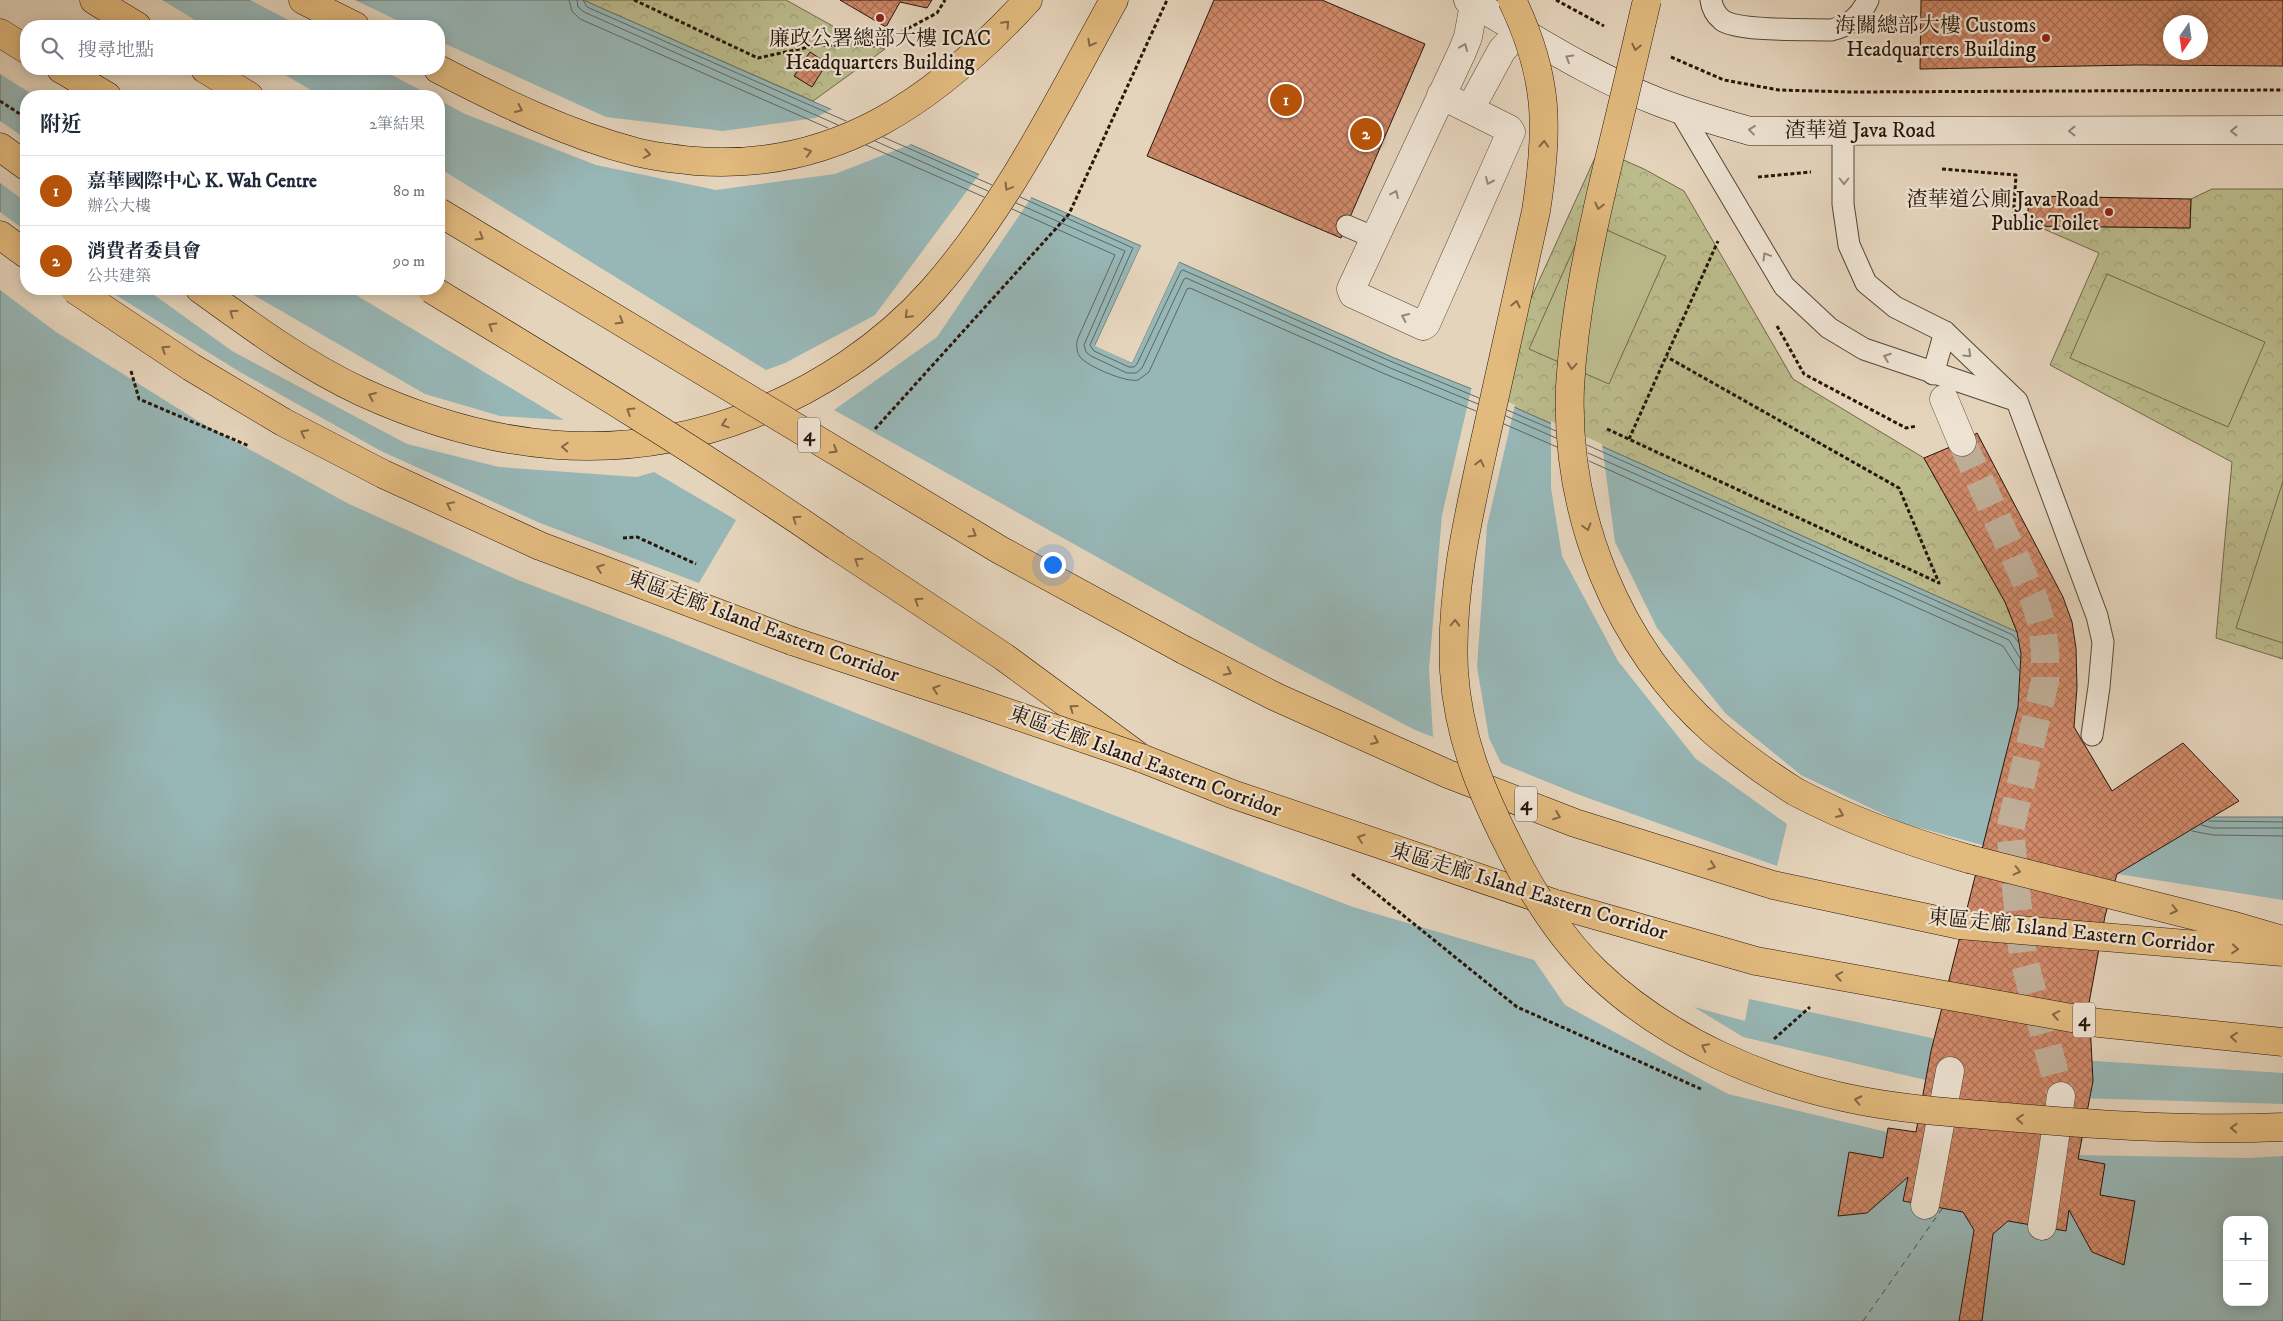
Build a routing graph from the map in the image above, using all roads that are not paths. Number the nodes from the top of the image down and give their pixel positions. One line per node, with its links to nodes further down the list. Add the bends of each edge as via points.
1 (94, 0): 10 (highway)
2 (303, 0): 11 (highway)
3 (1028, 0): 15 (highway, one-way to 3, via 521,110 600,142 676,159 752,162 788,157 828,146 901,111 972,58)
4 (1114, 0): 33 (highway, one-way to 33, bridge, via 1001,198 930,293 902,322 823,380 775,406 696,434 622,446 585,448 542,446 459,428 417,415 360,391 283,346)
5 (1512, 0): 47 (highway, one-way to 5, bridge, via 2071,1123 1923,1110 1860,1100 1798,1085 1738,1064 1684,1037 1643,1011 1595,971 1558,927 1525,877 1484,798 1464,736 1454,672 1456,594 1468,519 1543,170 1545,132 1537,62)
6 (1647, 0): 42 (highway, one-way to 42, bridge, via 1585,267 1570,387 1570,429 1582,510 1608,584 1642,648 1681,698 1713,730 1772,777 1834,812 1943,852)
7 (1711, 0): 8 (lane, via 1716,14 1729,24 1831,30 1852,22)
8 (1868, 0)
9 (1471, 2): 12 (street, 渣華道 Java Road); 20 (street, one-way to 9, via 1468,37)
10 (126, 20)
11 (343, 20)
12 (1520, 31): 21 (street, via 1502,50); 22 (street, 渣華道 Java Road, one-way to 12, via 1591,71)
13 (0, 33): 14 (highway)
14 (20, 45)
15 (445, 72)
16 (70, 75): 18 (highway)
17 (215, 75): 19 (highway)
18 (97, 90)
19 (239, 90)
20 (1441, 95): 21 (street); 30 (street, one-way to 20)
21 (1470, 109): 30 (street, one-way to 30, via 1511,132 1425,325 1351,292)
22 (1679, 109): 24 (street, 渣華道 Java Road, one-way to 22, via 1750,131); 36 (lane, one-way to 22, via 1864,348 1829,328 1784,286)
23 (2283, 130): 24 (street, 渣華道 Java Road, one-way to 24)
24 (1843, 132): 35 (lane, one-way to 35, via 1844,204 1849,245 1866,284 1895,307)
25 (0, 147): 26 (highway)
26 (20, 162)
27 (445, 216): 43 (highway, 東區走廊 Island Eastern Corridor / 4, one-way to 43, bridge, via 1055,581 1276,697 1448,774 1575,823 1773,885 1877,908 1960,925)
28 (1347, 226): 30 (lane)
29 (0, 235): 31 (highway)
30 (1375, 238)
31 (20, 250)
32 (83, 295): 41 (highway, 東區走廊 Island Eastern Corridor / 4, one-way to 32, bridge, via 801,644 515,534 383,474 283,422 191,367)
33 (209, 295)
34 (441, 295): 41 (highway, 4, one-way to 34, bridge, via 1004,657 754,490)
35 (1946, 332): 36 (lane); 38 (lane, one-way to 38)
36 (1933, 374): 38 (lane)
37 (1944, 399): 39 (street)
38 (2017, 401): 40 (lane, via 2097,616 2103,642)
39 (1962, 442)
40 (2092, 735)
41 (1141, 758): 44 (highway, 東區走廊 Island Eastern Corridor / 4, one-way to 41, bridge, via 2099,1023 1756,961 1556,904 1232,794)
42 (2283, 940)
43 (2283, 952)
44 (2283, 1042)
45 (1950, 1071): 48 (street)
46 (2061, 1096): 49 (street)
47 (2283, 1127)
48 (1925, 1205)
49 (2042, 1226)

